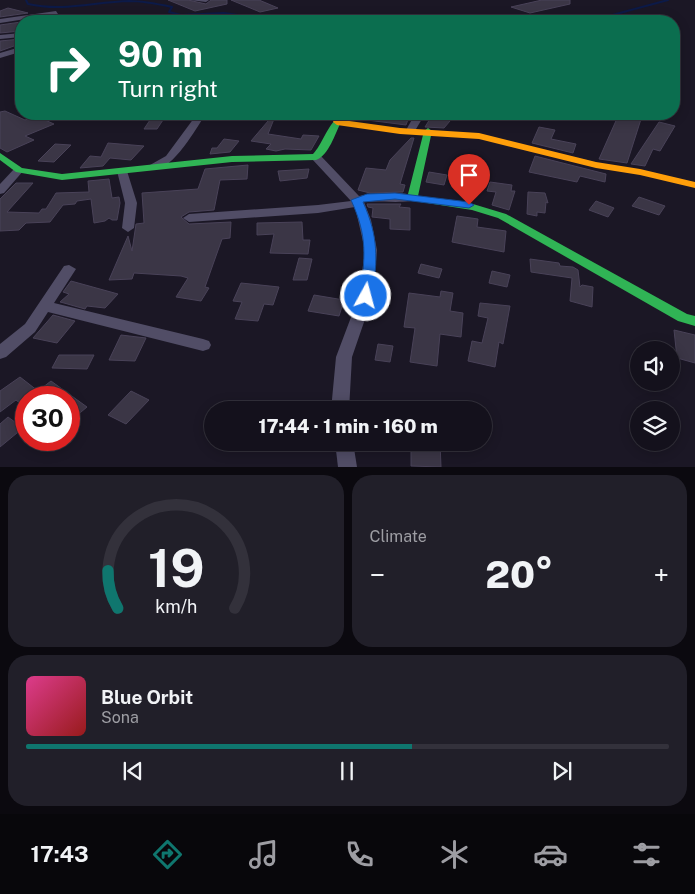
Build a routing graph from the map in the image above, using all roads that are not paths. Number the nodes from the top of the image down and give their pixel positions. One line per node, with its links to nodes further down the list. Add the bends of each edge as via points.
1 (194, 0): 2 (street)
2 (206, 0)
3 (56, 13): 4 (street)
4 (42, 15)
5 (15, 19): 6 (street)
6 (0, 21)
7 (15, 36): 8 (street)
8 (0, 37)
9 (15, 51): 10 (street)
10 (0, 56)
11 (197, 120): 19 (street, via 170,158)
12 (338, 120): 18 (street)
13 (349, 120): 15 (street)
14 (417, 120): 15 (street)
15 (410, 132): 16 (street)
16 (428, 132): 22 (street, via 479,136); 24 (street)
17 (0, 156): 20 (street)
18 (316, 157): 19 (street, via 232,159); 25 (street)
19 (154, 167): 21 (street)
20 (19, 170): 21 (street, via 62,177); 23 (street)
21 (122, 171): 27 (street, via 131,203)
22 (695, 185)
23 (0, 191)
24 (412, 198): 25 (street, via 374,197); 30 (street, via 469,205 516,222 639,294)
25 (358, 202): 26 (street, via 318,210); 33 (street, via 365,220 371,263 366,296 344,356)
26 (189, 218)
27 (128, 228)
28 (69, 269): 29 (street)
29 (45, 306): 31 (street); 32 (street, via 30,328)
30 (695, 322)
31 (203, 345)
32 (0, 353)
33 (341, 401)
34 (346, 451): 35 (street)
35 (348, 466)

